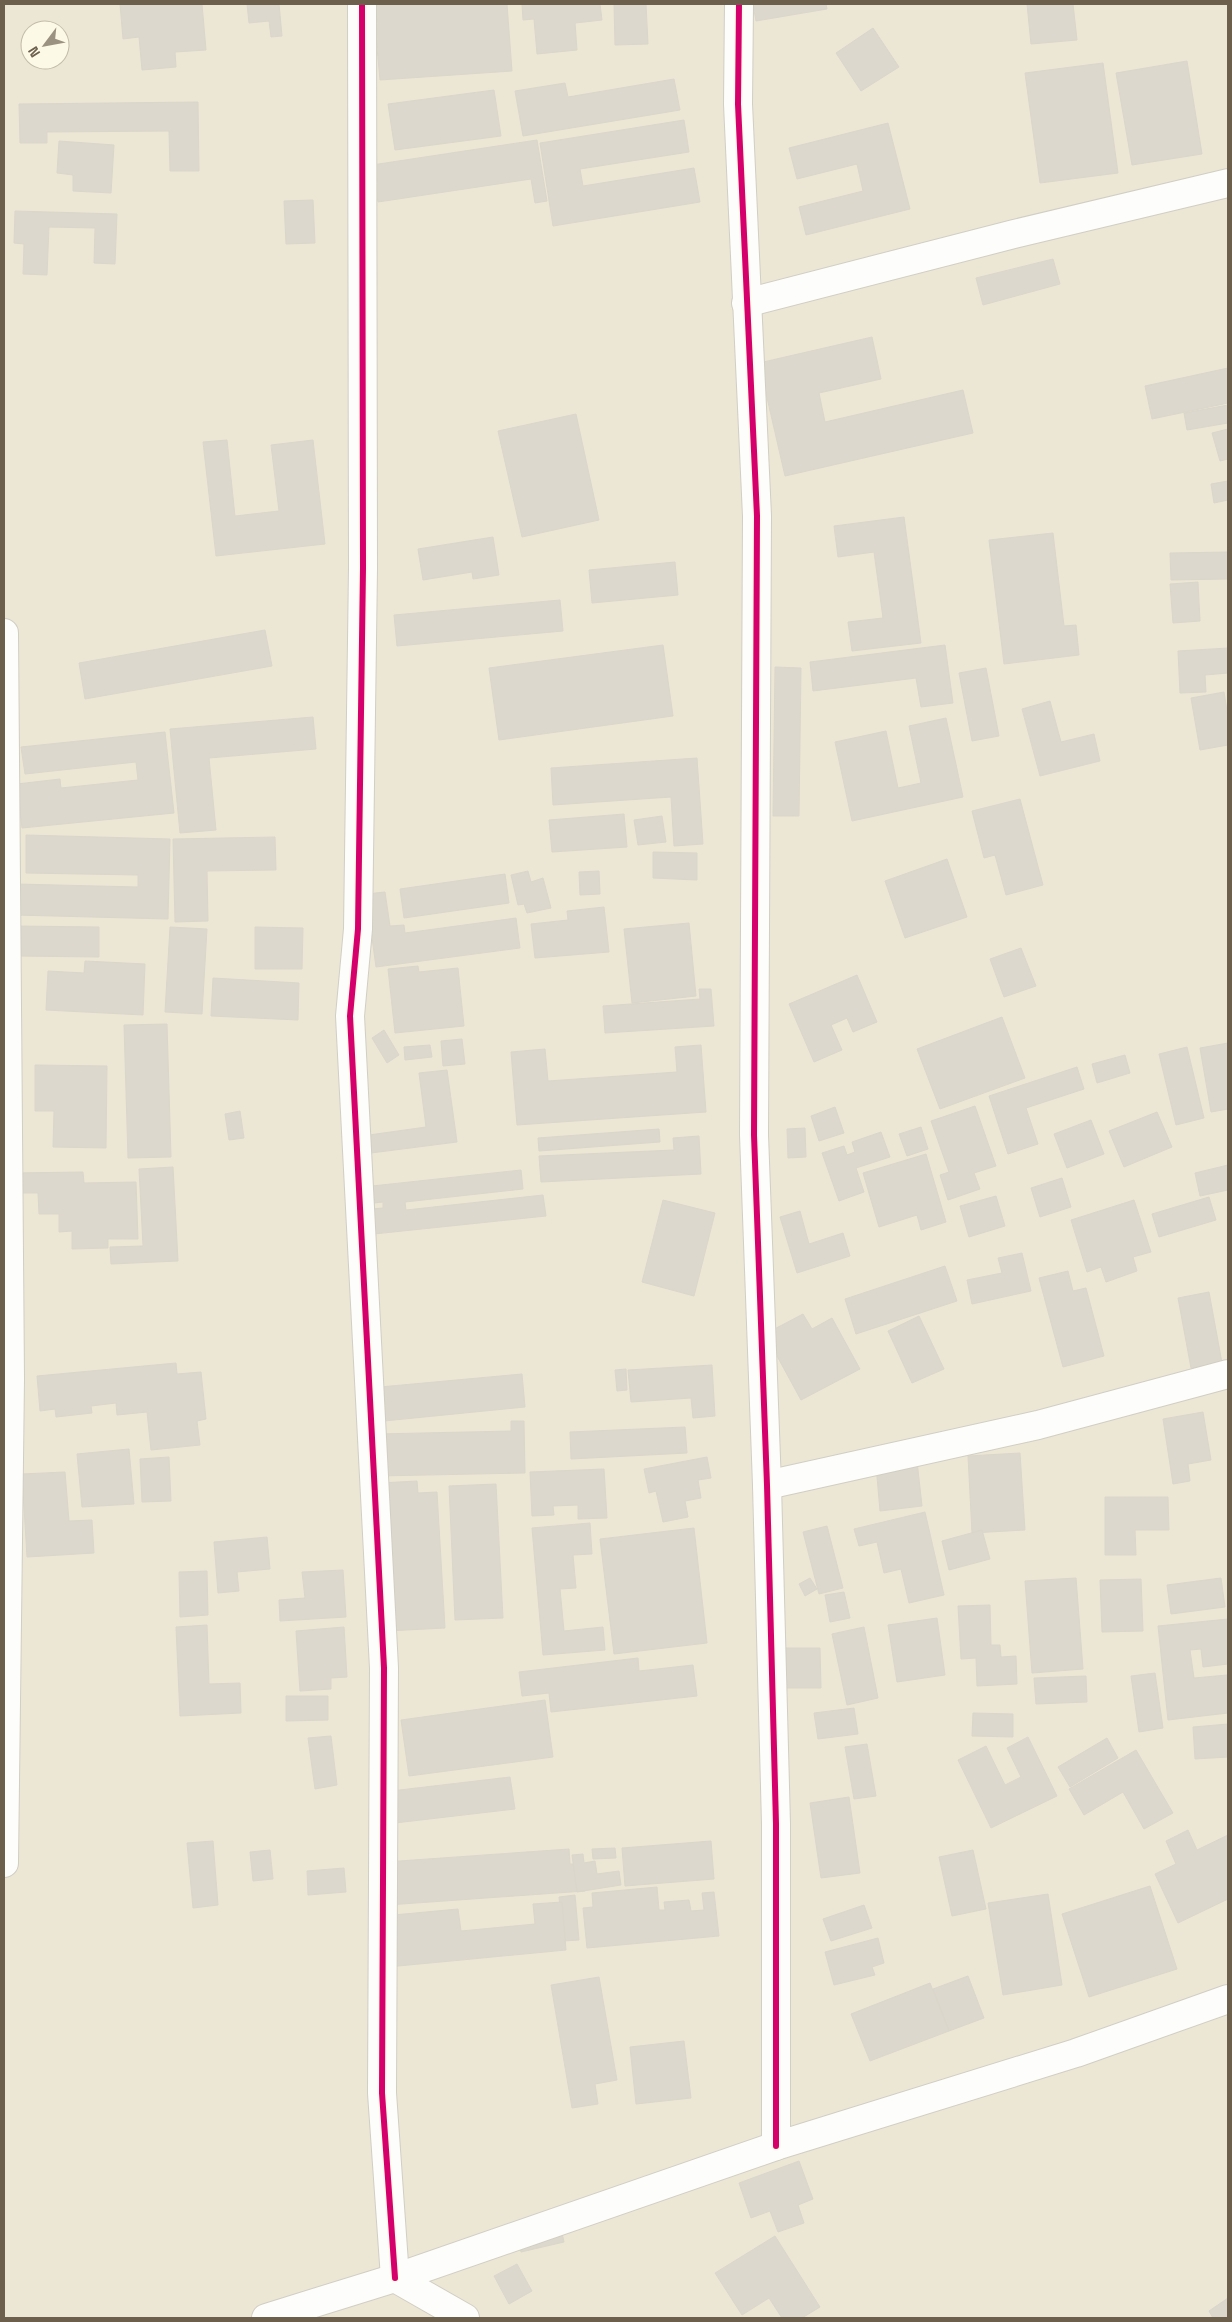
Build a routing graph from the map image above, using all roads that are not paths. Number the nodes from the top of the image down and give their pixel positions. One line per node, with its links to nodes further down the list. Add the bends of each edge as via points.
1 (362, 4): 11 (street, via 363,568 358,929 350,1016 384,1668 382,2093)
2 (739, 4): 4 (street, via 738,104)
3 (1228, 183): 4 (street)
4 (746, 303): 7 (street, via 757,516 754,1135)
5 (4, 633): 8 (street, via 10,1359)
6 (1228, 1374): 7 (street, via 1038,1425)
7 (767, 1486): 10 (street, via 776,1824)
8 (4, 1863)
9 (1228, 1999): 10 (street, via 1076,2053)
10 (776, 2146): 11 (street)
11 (395, 2278): 12 (street); 13 (street)
12 (266, 2318)
13 (465, 2318)

